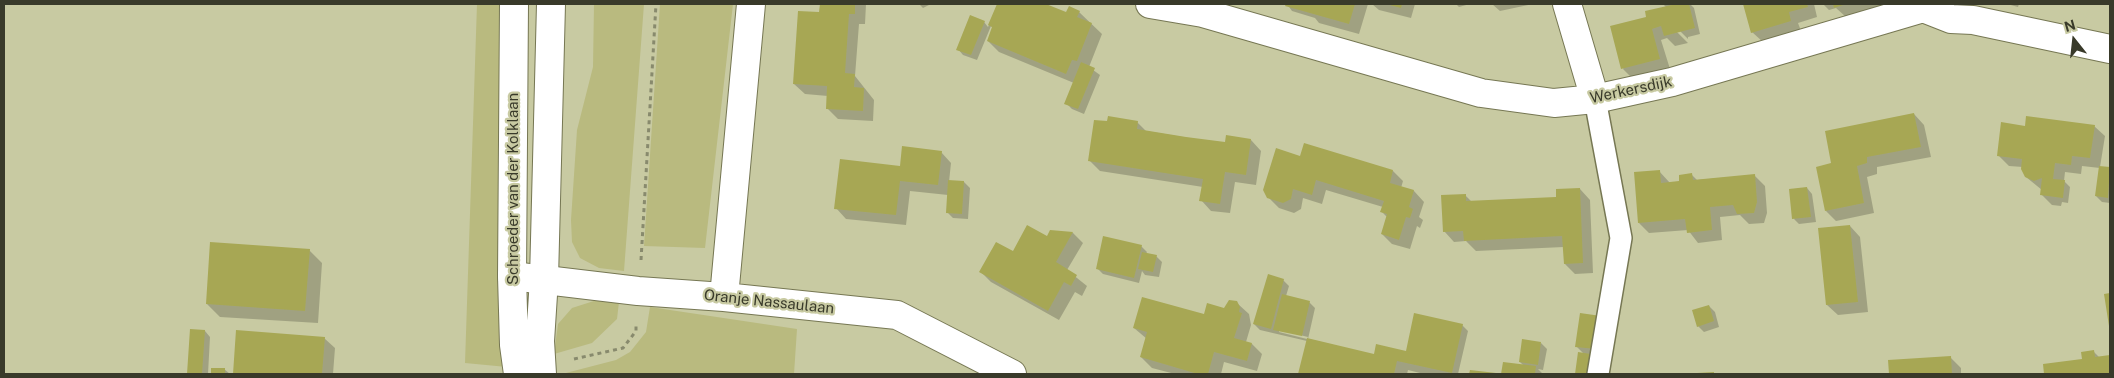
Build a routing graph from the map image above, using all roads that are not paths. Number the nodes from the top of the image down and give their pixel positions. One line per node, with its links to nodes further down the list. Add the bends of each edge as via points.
1 (514, 4): 9 (street, Schroeder van der Kolklaan)
2 (551, 4): 10 (street, Schroeder van der Kolklaan)
3 (751, 4): 11 (street)
4 (1150, 4): 8 (street, Werkersdijk, via 1203,12 1481,93 1554,103)
5 (1567, 4): 8 (street)
6 (1923, 6): 7 (street, Werkersdijk, via 1951,19 1973,20); 8 (street, Werkersdijk, via 1672,82)
7 (2110, 49)
8 (1595, 99): 14 (street, via 1621,238)
9 (512, 276): 10 (street, Oranje Nassaulaan); 12 (street, Schroeder van der Kolklaan, via 514,345)
10 (544, 279): 11 (street, Oranje Nassaulaan, via 638,291); 12 (street, Schroeder van der Kolklaan, via 540,341)
11 (724, 297): 13 (street, Oranje Nassaulaan, via 898,315)
12 (534, 372)
13 (1012, 374)
14 (1598, 374)

